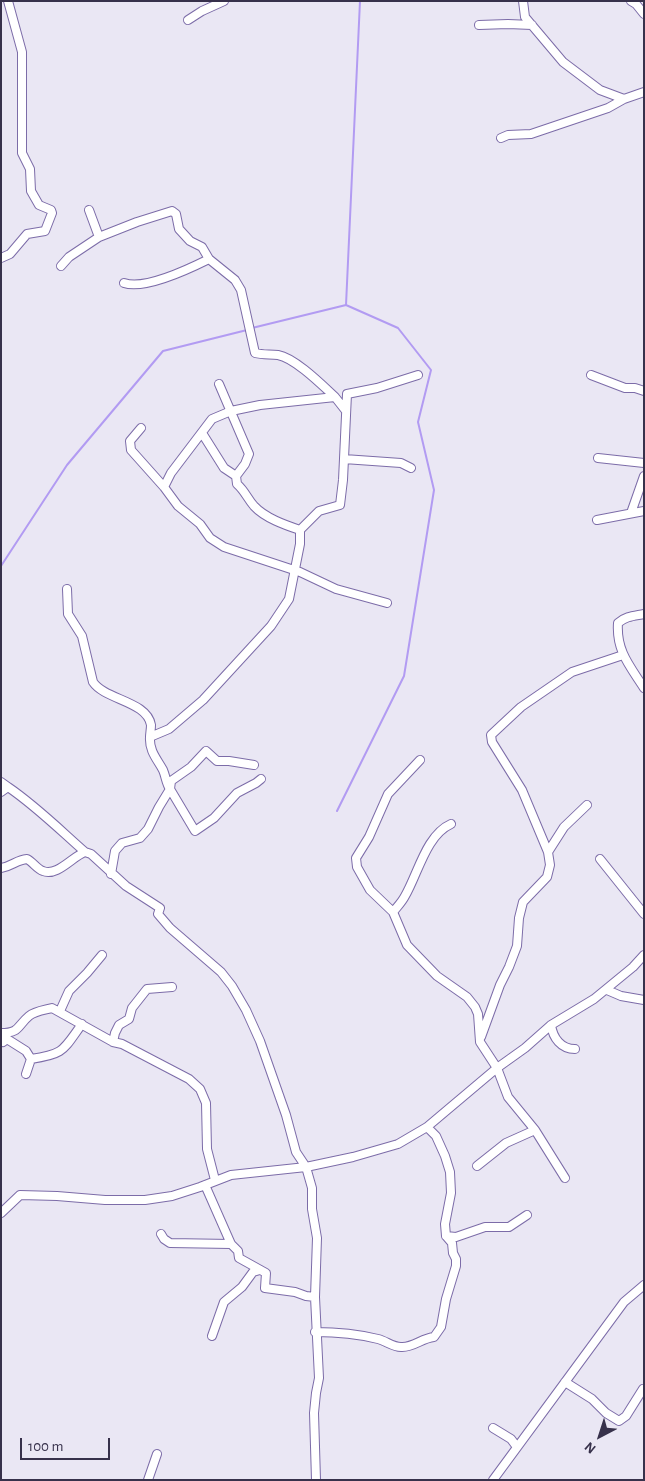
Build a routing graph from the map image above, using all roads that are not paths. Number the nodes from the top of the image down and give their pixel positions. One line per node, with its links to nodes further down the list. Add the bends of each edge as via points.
1 (8, 1): 14 (street, via 22,52 22,153 30,169 31,191 39,205 52,213 44,231 27,234 10,254)
2 (224, 1): 6 (street)
3 (523, 1): 8 (street, via 525,17)
4 (631, 1): 5 (street)
5 (644, 14)
6 (188, 20)
7 (479, 25): 8 (street)
8 (532, 26): 10 (street, via 563,62 600,90)
9 (644, 92): 10 (street)
10 (624, 99): 11 (street, via 608,108 531,134)
11 (501, 138)
12 (89, 210): 13 (street)
13 (99, 238): 15 (street, via 172,211 176,214 179,229 190,241 202,247); 16 (street)
14 (1, 258)
15 (209, 259): 17 (street, via 154,281); 22 (street, via 235,280 240,290 255,352 291,360)
16 (61, 266)
17 (124, 283)
18 (418, 375): 24 (street, via 347,394)
19 (591, 375): 21 (street, via 625,388)
20 (219, 384): 23 (street)
21 (644, 391)
22 (335, 397): 23 (street); 24 (street)
23 (231, 411): 26 (street, via 212,419); 31 (street, via 249,454)
24 (346, 411): 28 (street)
25 (140, 428): 33 (street, via 130,441 131,450)
26 (202, 433): 31 (street, via 224,468); 33 (street)
27 (598, 458): 29 (street)
28 (344, 459): 30 (street, via 401,463); 37 (street, via 340,505 319,511)
29 (644, 463)
30 (410, 468)
31 (236, 476): 37 (street, via 237,484 254,506 284,525)
32 (644, 476): 34 (street)
33 (164, 487): 38 (street, via 210,538)
34 (631, 513): 35 (street); 36 (street)
35 (643, 513)
36 (597, 520)
37 (300, 530): 38 (street)
38 (295, 571): 40 (street, via 336,589); 44 (street, via 289,599 272,626 193,709 170,729)
39 (67, 589): 44 (street, via 68,614 82,636 93,682 97,689 144,713 151,724)
40 (388, 603)
41 (644, 614): 42 (street, via 626,617 618,623 617,638)
42 (623, 655): 43 (street); 53 (street, via 572,672 521,707 491,735 492,742 522,790)
43 (644, 688)
44 (150, 737): 49 (street, via 149,744)
45 (420, 760): 57 (street, via 388,794 356,858 370,890)
46 (254, 765): 49 (street, via 217,762 206,751 192,767 171,781)
47 (261, 779): 49 (street, via 237,793 214,818 195,832)
48 (3, 787): 52 (street, via 31,803)
49 (170, 788): 56 (street, via 148,829 140,838 122,843 116,851)
50 (587, 805): 53 (street, via 564,827)
51 (451, 824): 57 (street, via 434,836 405,897)
52 (86, 852): 55 (street, via 54,872 41,870 27,859); 56 (street)
53 (548, 852): 70 (street, via 550,865 547,877 523,902 517,946)
54 (600, 858): 58 (street)
55 (1, 868)
56 (111, 874): 78 (street, via 160,908 158,914 170,928 232,986 260,1041 296,1152)
57 (393, 912): 70 (street, via 407,945 437,976 467,997 475,1007)
58 (644, 914)
59 (644, 954): 62 (street)
60 (102, 955): 64 (street, via 69,991)
61 (172, 987): 69 (street, via 147,989 132,1008 128,1019 119,1025)
62 (607, 990): 63 (street); 66 (street)
63 (644, 1000)
64 (60, 1011): 65 (street); 67 (street, via 52,1008 39,1011 29,1016 17,1030)
65 (82, 1024): 69 (street); 72 (street, via 62,1052)
66 (551, 1025): 71 (street, via 560,1044); 73 (street)
67 (1, 1033)
68 (1, 1040): 72 (street, via 7,1039 26,1051)
69 (113, 1042): 80 (street, via 189,1079 200,1089 206,1103 207,1149)
70 (480, 1042): 73 (street)
71 (575, 1049)
72 (31, 1059): 74 (street)
73 (497, 1068): 75 (street); 76 (street, via 508,1097)
74 (26, 1074)
75 (427, 1127): 78 (street, via 398,1144); 85 (street, via 436,1136 450,1172)
76 (535, 1130): 77 (street, via 506,1143); 79 (street)
77 (478, 1166)
78 (306, 1167): 80 (street, via 231,1175); 89 (street, via 312,1188 317,1238)
79 (565, 1178)
80 (215, 1180): 81 (street)
81 (205, 1185): 82 (street, via 172,1196 144,1200 20,1195); 86 (street)
82 (1, 1214)
83 (527, 1215): 85 (street, via 508,1227 485,1227 456,1237)
84 (161, 1234): 86 (street, via 170,1244)
85 (446, 1236): 90 (street, via 452,1243 456,1266 441,1327 434,1337 399,1347 337,1332)
86 (231, 1244): 87 (street, via 238,1251 239,1258)
87 (260, 1270): 89 (street, via 266,1273 265,1288); 91 (street, via 253,1272 242,1287 224,1302)
88 (644, 1285): 92 (street, via 624,1302)
89 (314, 1296): 90 (street)
90 (315, 1332): 98 (street, via 319,1378 314,1413)
91 (212, 1336)
92 (565, 1382): 93 (street, via 619,1421); 95 (street)
93 (644, 1389)
94 (493, 1428): 95 (street, via 511,1439)
95 (516, 1447): 99 (street)
96 (157, 1454): 97 (street)
97 (148, 1480)
98 (316, 1480)
99 (493, 1480)

